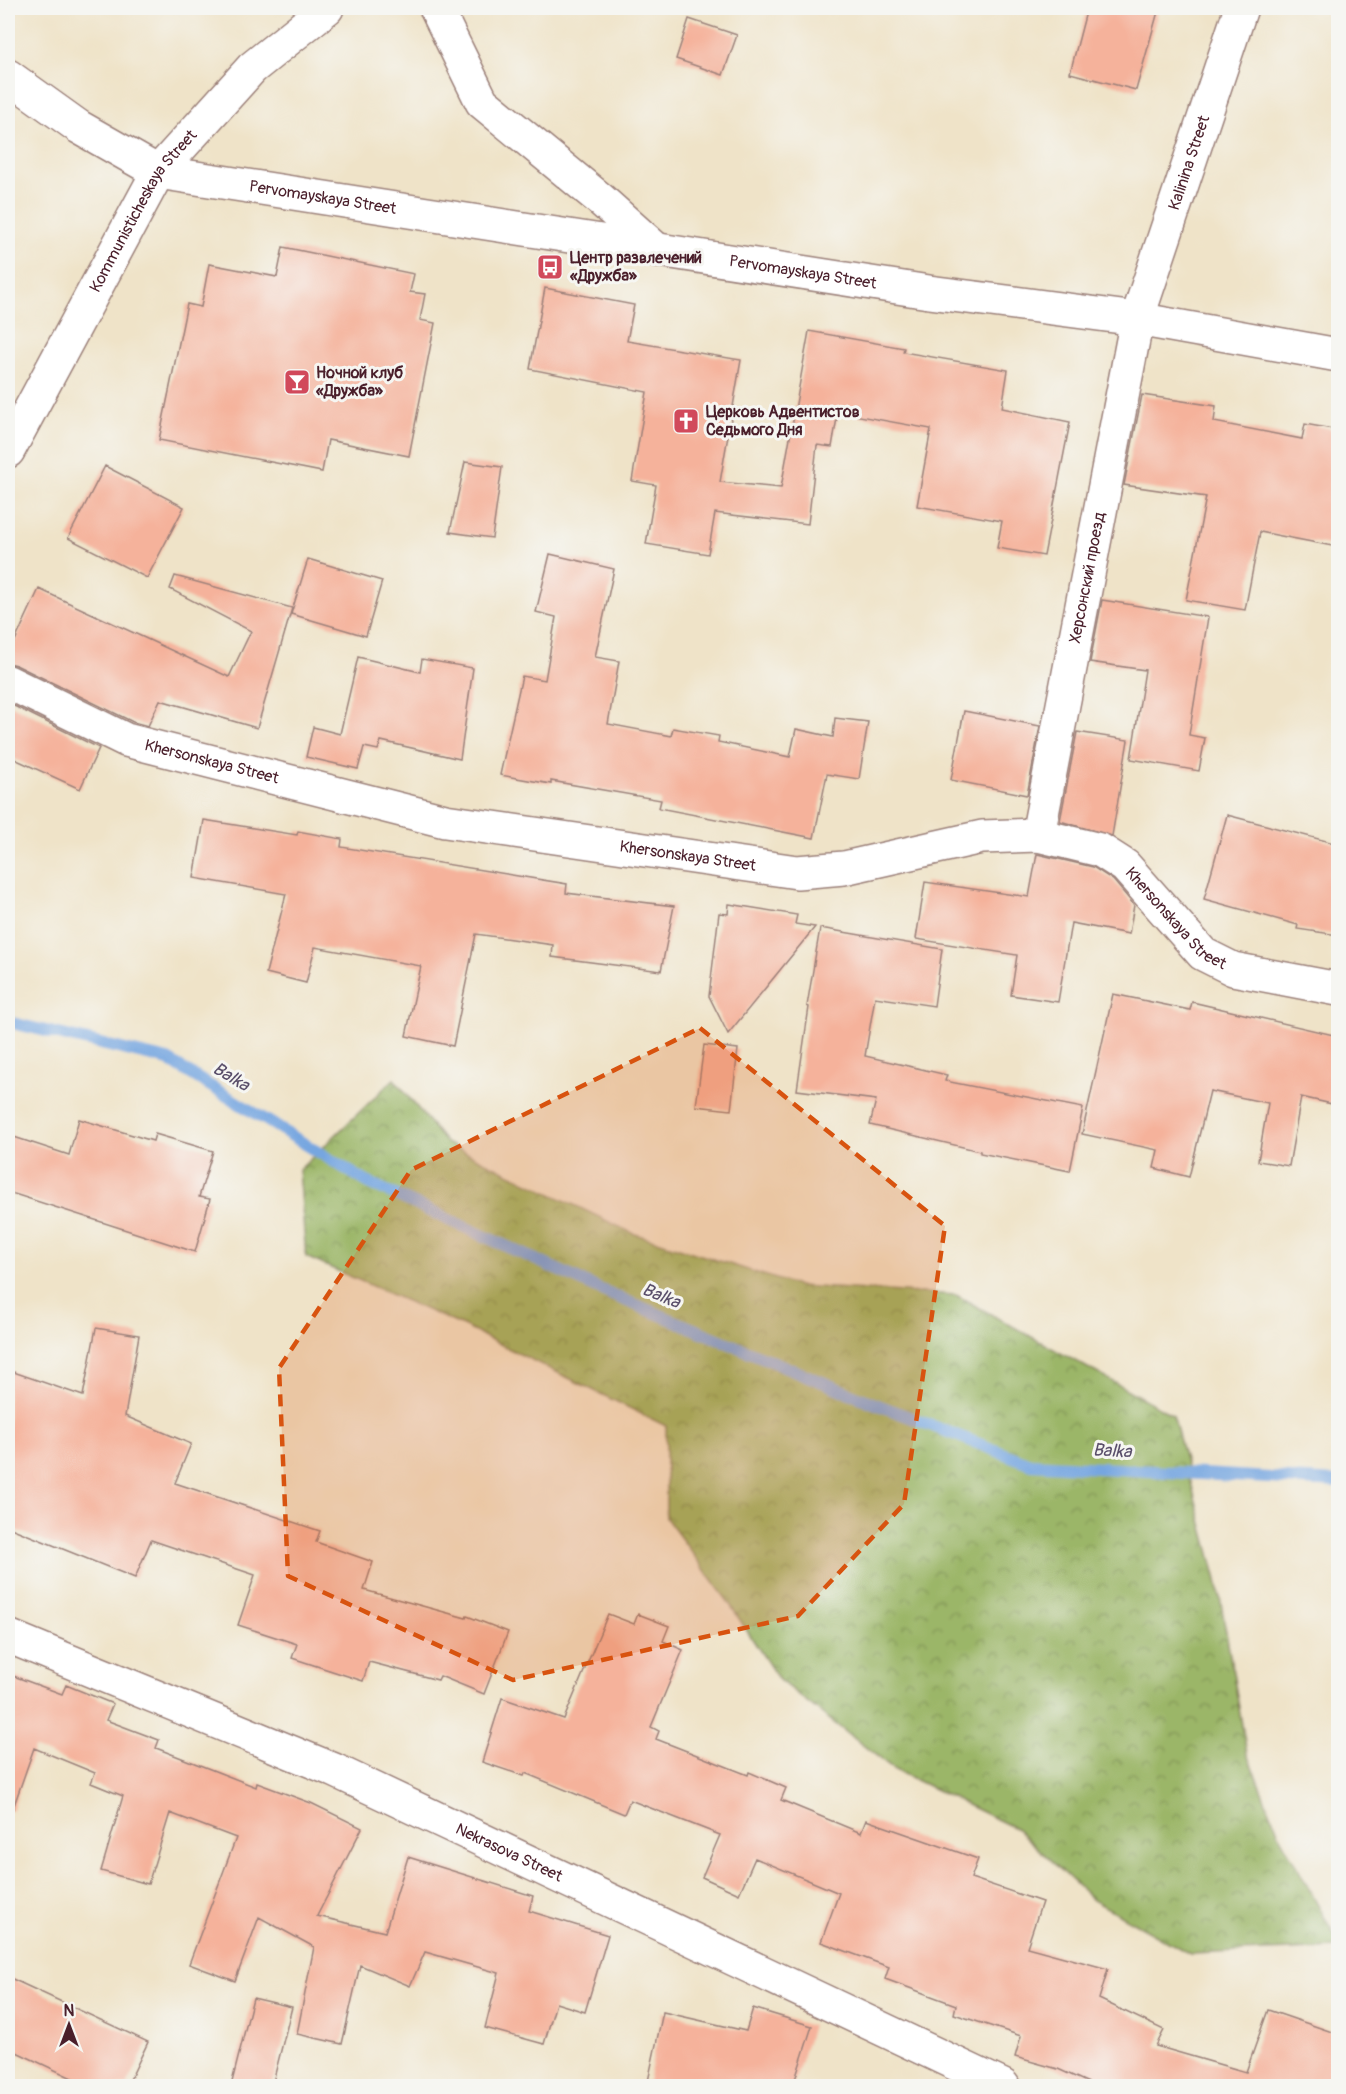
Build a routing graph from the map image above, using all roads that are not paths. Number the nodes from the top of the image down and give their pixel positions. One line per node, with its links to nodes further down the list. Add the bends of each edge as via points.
1 (327, 8): 5 (street, Kommunisticheskaya Street, via 252,68)
2 (436, 8): 6 (street, via 482,102)
3 (1241, 8): 7 (street, Kalinina Street)
4 (8, 76): 5 (street, Pervomayskaya Street, via 79,127)
5 (158, 171): 6 (street, Pervomayskaya Street); 9 (street, Kommunisticheskaya Street)
6 (657, 250): 7 (street, Pervomayskaya Street)
7 (1137, 319): 8 (street, Pervomayskaya Street); 11 (street, Херсонский проезд)
8 (1338, 355)
9 (8, 451)
10 (8, 682): 11 (street, Khersonskaya Street, via 126,740 445,821 797,872 844,868 982,837)
11 (1038, 835): 12 (street, Khersonskaya Street, via 1100,850 1125,866 1203,954 1233,969)
12 (1338, 989)
13 (8, 1636): 14 (street, Nekrasova Street, via 334,1770)
14 (1003, 2086)

